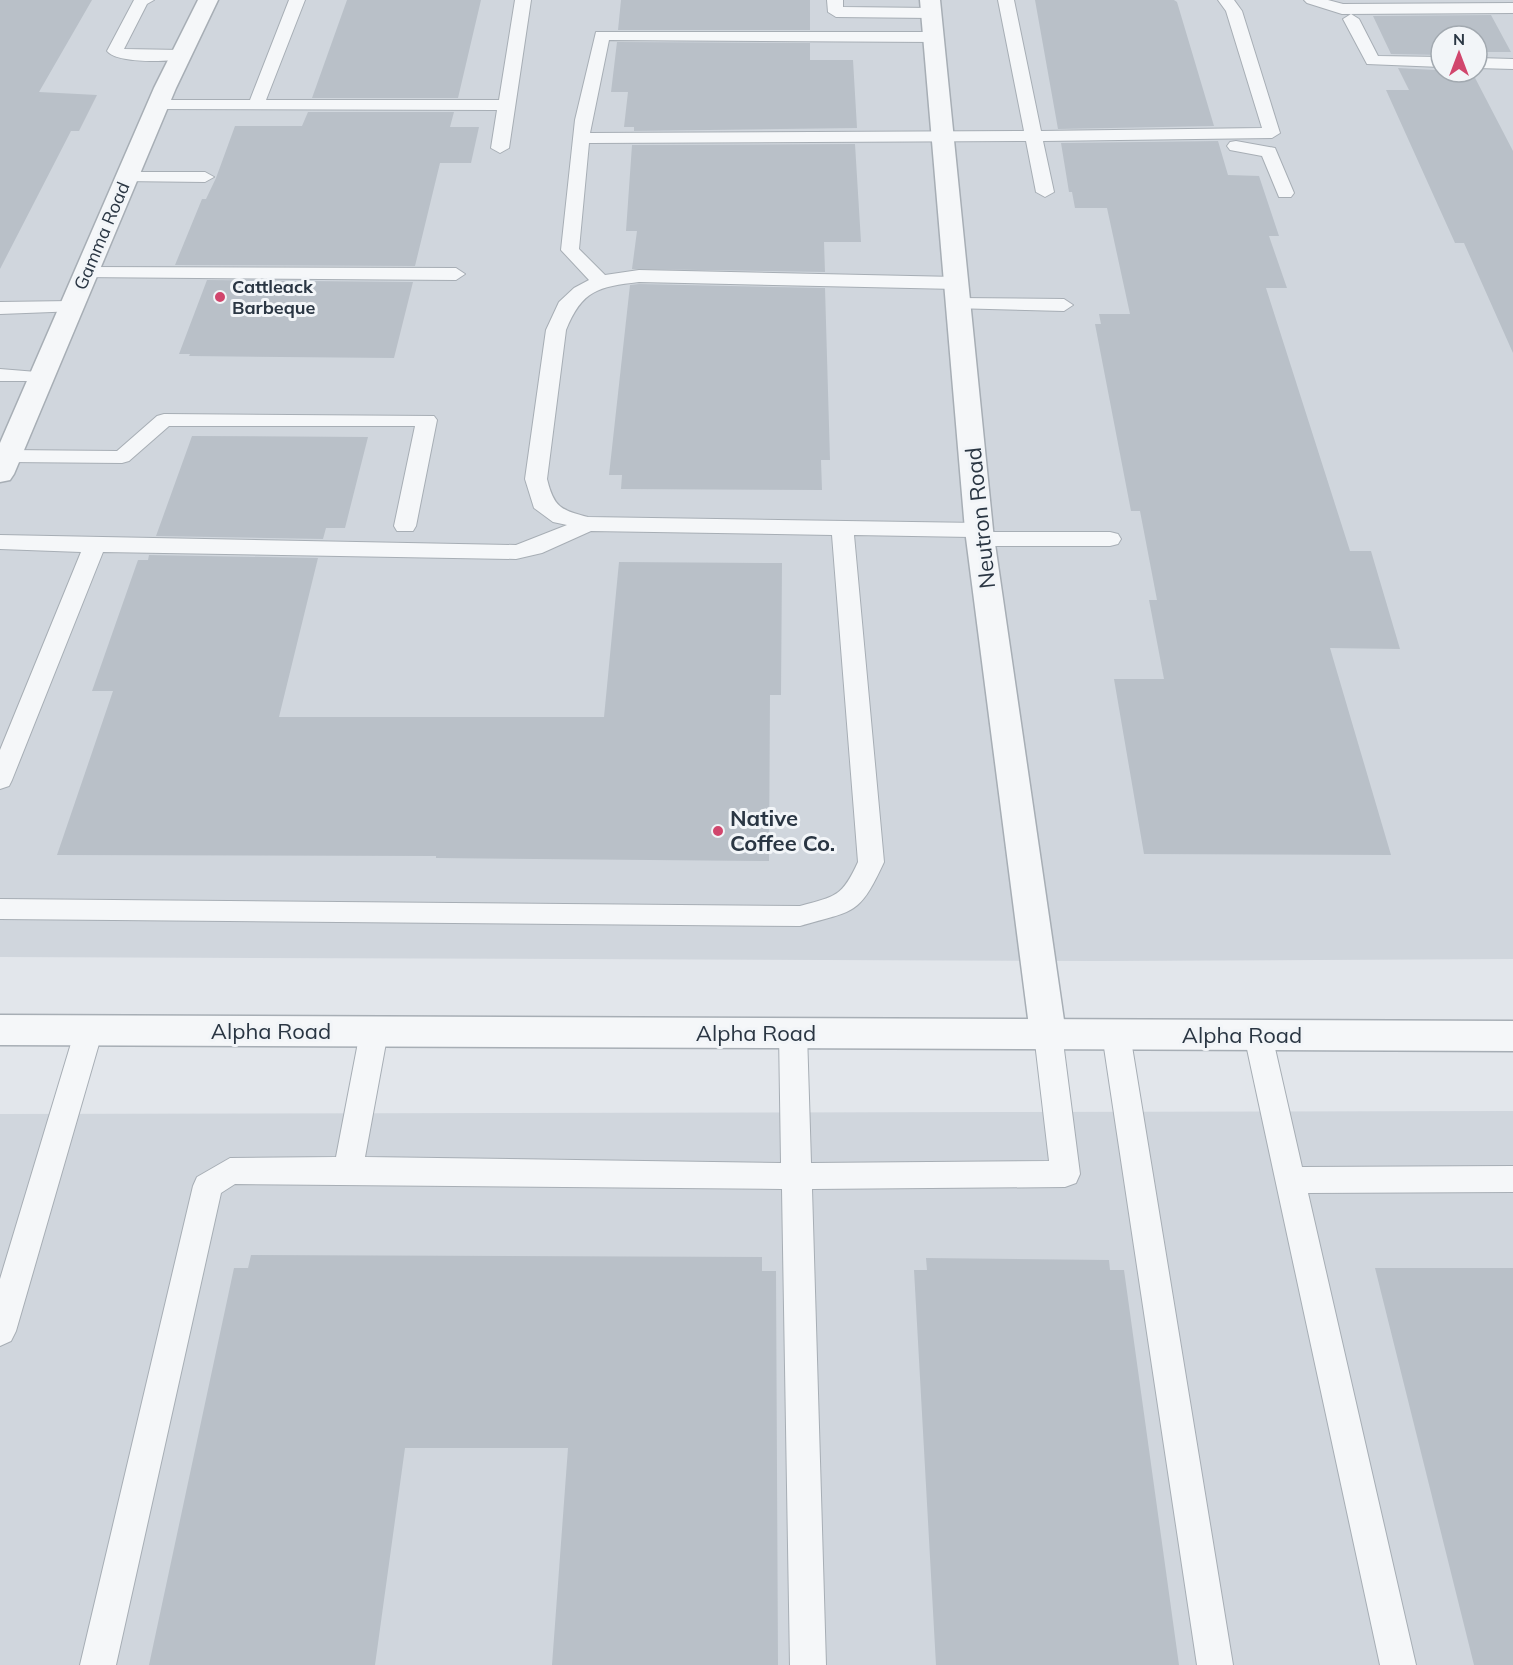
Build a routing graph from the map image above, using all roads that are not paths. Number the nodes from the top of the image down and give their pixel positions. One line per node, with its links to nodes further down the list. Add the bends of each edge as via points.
1 (146, 0): 13 (lane, via 141,1 116,51 123,55)
2 (208, 0): 13 (street, Gamma Road)
3 (297, 0): 17 (lane)
4 (523, 0): 19 (lane)
5 (835, 0): 11 (lane, via 836,12)
6 (1006, 0): 22 (lane)
7 (1226, 0): 22 (lane, via 1234,11 1272,133)
8 (1312, 0): 9 (lane, via 1342,9)
9 (1478, 4): 10 (lane)
10 (1513, 8)
11 (931, 17): 20 (lane, via 602,35); 21 (street, Neutron Road)
12 (1351, 19): 14 (lane, via 1373,62)
13 (181, 55): 18 (street, Gamma Road)
14 (1429, 62)
15 (1489, 63): 16 (lane)
16 (1513, 64)
17 (257, 104): 18 (lane); 19 (lane)
18 (158, 105): 24 (street, Gamma Road)
19 (506, 105): 23 (lane)
20 (581, 138): 21 (lane); 30 (lane, via 570,250)
21 (942, 138): 22 (lane); 31 (street, Neutron Road)
22 (1034, 141): 26 (lane); 27 (lane, via 1258,148 1269,152)
23 (500, 148)
24 (128, 177): 25 (lane); 28 (street, Gamma Road)
25 (205, 177)
26 (1045, 192)
27 (1286, 193)
28 (86, 273): 29 (lane); 33 (street, Gamma Road)
29 (456, 274)
30 (601, 281): 31 (lane, via 639,276); 39 (lane, via 566,306 556,330 536,479 542,503 561,517)
31 (957, 293): 32 (lane); 42 (street, Neutron Road)
32 (1064, 305)
33 (72, 307): 34 (lane); 36 (street, Gamma Road)
34 (0, 308)
35 (0, 375): 36 (lane)
36 (42, 376): 37 (street, Gamma Road)
37 (9, 433): 38 (street, Gamma Road)
38 (4, 465): 40 (lane, via 122,457 164,420 427,420)
39 (588, 524): 41 (lane); 45 (lane, via 516,552)
40 (405, 526)
41 (842, 528): 42 (lane); 47 (lane, via 871,862 857,892 842,904 800,916)
42 (980, 535): 43 (lane); 52 (street, Neutron Road)
43 (1110, 539)
44 (0, 542): 45 (lane)
45 (95, 545): 46 (lane)
46 (0, 780)
47 (0, 909)
48 (0, 1030): 49 (street, Alpha Road)
49 (88, 1030): 50 (street, Alpha Road); 60 (lane)
50 (374, 1032): 51 (street, Alpha Road); 56 (lane)
51 (793, 1033): 52 (street, Alpha Road); 57 (lane)
52 (1047, 1034): 53 (street, Alpha Road); 57 (lane, via 1065,1174)
53 (1116, 1034): 54 (street, Alpha Road); 63 (lane)
54 (1258, 1035): 55 (street, Alpha Road); 59 (lane)
55 (1513, 1036)
56 (348, 1170): 57 (lane); 61 (lane, via 230,1171 208,1186)
57 (798, 1176): 62 (lane)
58 (1513, 1179): 59 (lane)
59 (1291, 1180): 64 (lane)
60 (0, 1331)
61 (98, 1665)
62 (808, 1665)
63 (1215, 1665)
64 (1398, 1665)

